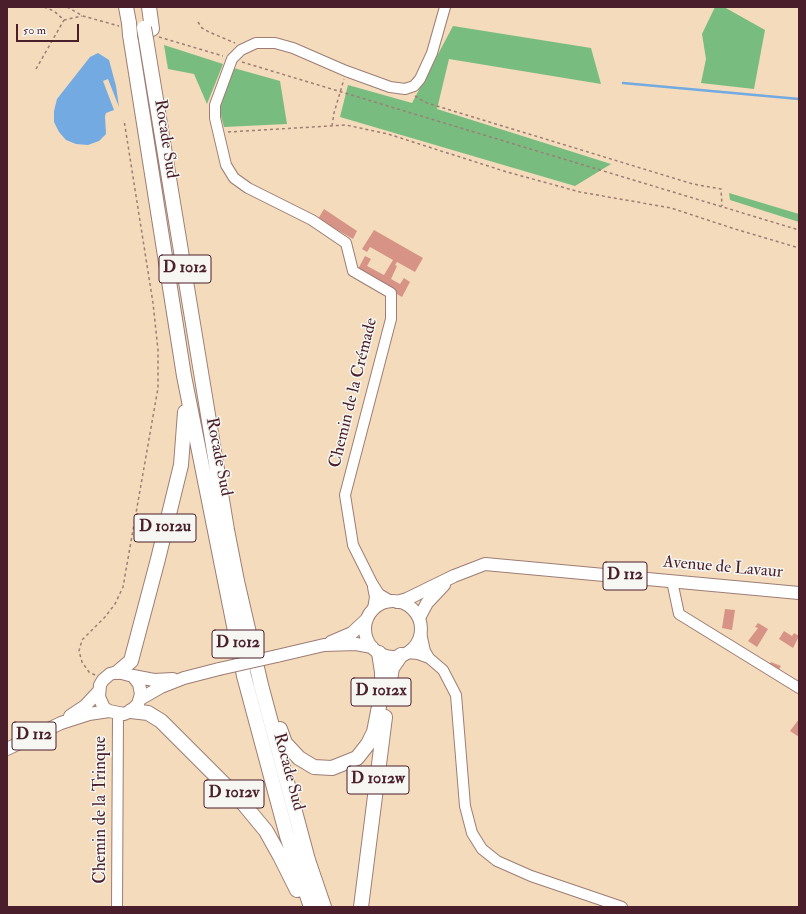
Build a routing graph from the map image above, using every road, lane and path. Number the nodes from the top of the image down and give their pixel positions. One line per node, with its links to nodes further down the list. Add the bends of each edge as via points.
1 (44, 7): 7 (path)
2 (68, 7): 7 (path, via 83,16)
3 (126, 7): 22 (highway, Rocade Sud / D 1012)
4 (140, 7): 9 (highway)
5 (149, 7): 9 (highway)
6 (445, 7): 14 (street, via 432,53 420,79 414,86)
7 (64, 20): 12 (path)
8 (198, 22): 10 (path, via 209,32)
9 (149, 34): 39 (highway, Rocade Sud / D 1012, via 157,69 154,82 227,530)
10 (244, 48): 11 (street); 13 (street, via 249,44 263,42 284,45)
11 (232, 58): 15 (path); 18 (street, Chemin de la Crémade, via 215,105 215,118)
12 (36, 70)
13 (346, 71): 14 (street, via 390,87); 15 (path)
14 (405, 89): 19 (path, via 426,104 693,184 721,189)
15 (339, 91): 17 (path); 19 (path)
16 (124, 120): 38 (path, via 153,303 158,350 158,388 123,587 112,609 82,640 79,651 82,662)
17 (332, 126): 18 (path); 21 (path, via 346,125 388,134 580,192 671,208)
18 (220, 134): 25 (street, Chemin de la Crémade, via 226,165 234,178 248,188 312,220 346,243 353,271 391,294 391,319 345,495 353,545)
19 (722, 206): 20 (path)
20 (799, 230)
21 (799, 248)
22 (184, 376): 35 (highway, D 1012u, via 185,422 181,465 131,661); 47 (highway, Rocade Sud / D 1012, via 244,676 287,836)
23 (454, 576): 24 (main road, Avenue de Lavaur / D 112, via 485,564); 27 (main road, D 112, via 411,598); 29 (main road, D 112, via 433,596)
24 (672, 581): 26 (main road, Avenue de Lavaur / D 112); 40 (street, via 679,614)
25 (372, 583): 27 (street, via 379,594); 28 (street, via 375,597)
26 (799, 593)
27 (394, 601): 28 (main road, via 385,602); 29 (main road, via 410,607)
28 (370, 614): 31 (main road, via 352,633); 32 (main road, via 366,634)
29 (419, 618): 30 (main road)
30 (420, 633): 33 (main road, via 413,648); 34 (street)
31 (324, 645): 32 (main road, via 356,644); 37 (main road, bridge)
32 (376, 650): 33 (main road, via 386,656); 39 (highway, D 1012x, via 382,672 382,691 374,732 357,758 332,768 314,767 299,758 285,743)
33 (404, 654): 34 (street, via 418,654); 49 (highway, D 1012w, via 392,668 387,694)
34 (429, 658): 50 (street, via 443,670 456,695 465,806 472,833 482,849 497,861 530,876)
35 (118, 672): 36 (main road); 38 (main road, via 110,674)
36 (133, 676): 37 (main road, via 154,680); 41 (main road, via 139,684)
37 (184, 678): 41 (main road)
38 (101, 685): 42 (main road, via 101,703); 43 (main road, D 112, via 85,706)
39 (261, 685): 48 (highway, Rocade Sud, via 308,860)
40 (799, 688)
41 (140, 699): 42 (main road)
42 (119, 712): 43 (main road, D 112, via 89,714); 45 (street, Chemin de la Trinque); 46 (highway, D 1012v, via 148,713 161,721 242,802 274,844)
43 (61, 723): 44 (main road, D 112)
44 (7, 749)
45 (117, 907)
46 (305, 907)
47 (311, 907)
48 (324, 907)
49 (361, 907)
50 (622, 907)

